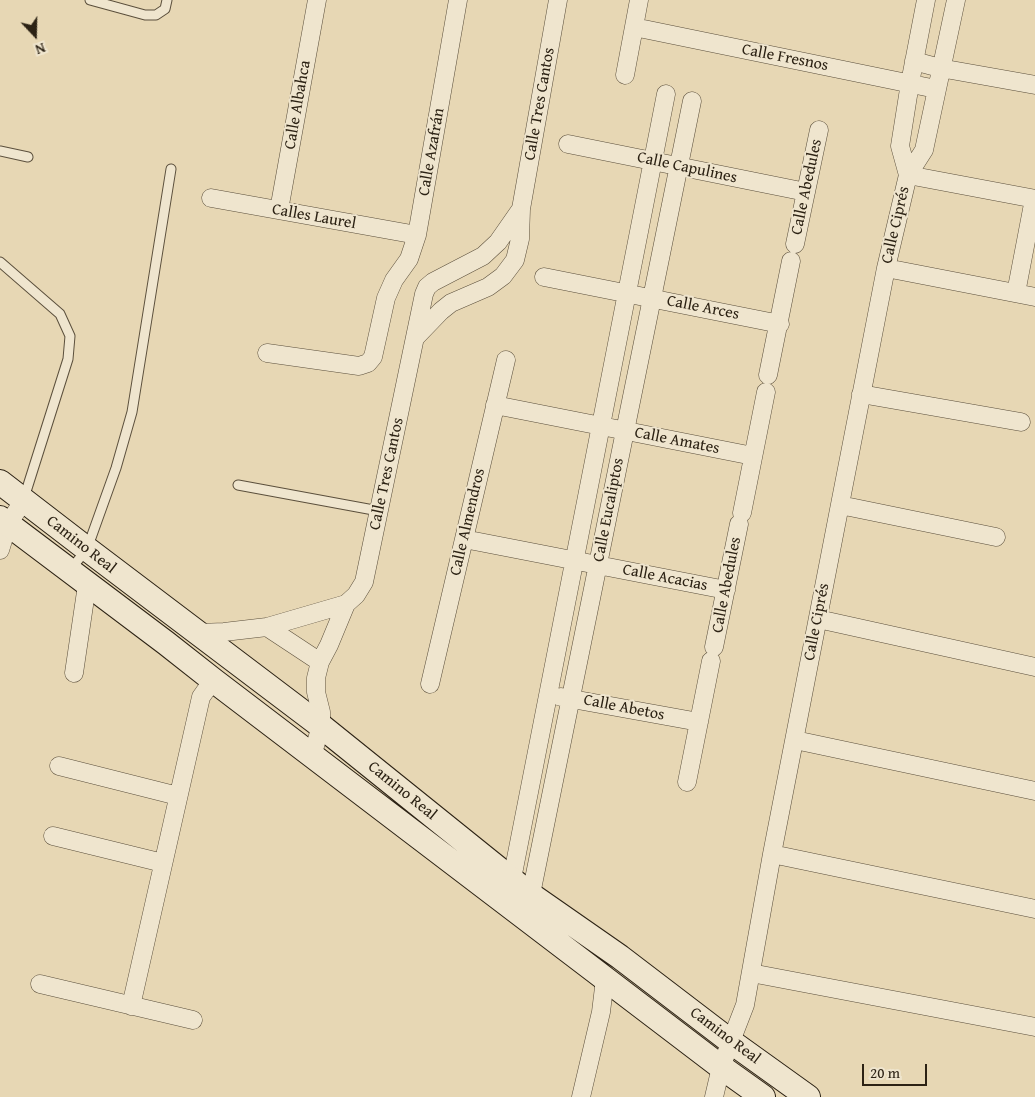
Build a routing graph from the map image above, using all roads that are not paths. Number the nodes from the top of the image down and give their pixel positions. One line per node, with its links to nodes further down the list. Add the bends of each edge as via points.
1 (90, 0): 2 (lane, via 145,15 156,15 165,9)
2 (167, 0)
3 (317, 0): 30 (street, Calle Albahca)
4 (458, 0): 31 (street, Calle Azafrán)
5 (558, 0): 29 (street, Calle Tres Cantos)
6 (639, 0): 9 (street)
7 (926, 0): 10 (street, Calle Ciprés)
8 (956, 0): 11 (street, Calle Ciprés)
9 (634, 27): 12 (street); 13 (street, Calle Fresnos)
10 (914, 61): 11 (street); 13 (street, Calle Ciprés)
11 (940, 68): 14 (street); 15 (street, Calle Ciprés)
12 (625, 76)
13 (910, 83): 15 (street, Calle Fresnos); 25 (street, Calle Ciprés, via 900,146)
14 (1035, 85)
15 (936, 90): 25 (street, Calle Ciprés, via 924,150)
16 (666, 94): 22 (street, Calle Eucaliptos)
17 (692, 100): 23 (street, Calle Eucaliptos)
18 (819, 130): 26 (street, Calle Abedules)
19 (568, 144): 22 (street, Calle Capulines)
20 (0, 151): 21 (lane)
21 (28, 157)
22 (653, 161): 23 (street, Calle Capulines); 38 (street, Calle Eucaliptos)
23 (679, 166): 26 (street, Calle Capulines); 40 (street, Calle Eucaliptos)
24 (171, 169): 60 (lane, via 132,412)
25 (908, 175): 28 (street); 35 (street, Calle Ciprés)
26 (806, 192): 32 (street, Calle Abedules)
27 (211, 198): 30 (street, Calles Laurel)
28 (1035, 199): 37 (street)
29 (521, 208): 42 (street, Calle Tres Cantos, via 498,242 483,256 427,287); 42 (street, Calle Tres Cantos, via 516,260 503,276 440,311)
30 (279, 210): 31 (street, Calles Laurel)
31 (417, 235): 43 (street, Calle Azafrán, via 409,259 386,298 373,357 368,363 359,366)
32 (795, 244)
33 (791, 261): 41 (street, Calle Abedules)
34 (0, 262): 53 (lane, via 60,314 70,336 68,359)
35 (886, 268): 37 (street); 45 (street, Calle Ciprés)
36 (544, 276): 38 (street, Calle Arces)
37 (1016, 293): 39 (street)
38 (627, 294): 40 (street, Calle Arces); 48 (street, Calle Eucaliptos)
39 (1035, 297)
40 (652, 298): 41 (street, Calle Arces); 49 (street, Calle Eucaliptos)
41 (780, 324): 50 (street, Calle Abedules)
42 (415, 338): 55 (street, Calle Tres Cantos)
43 (267, 353)
44 (506, 360): 46 (street, Calle Almendros)
45 (861, 394): 47 (street); 54 (street, Calle Ciprés)
46 (495, 405): 48 (street, Calle Amates); 58 (street, Calle Almendros)
47 (1020, 422)
48 (601, 426): 49 (street, Calle Amates); 61 (street, Calle Eucaliptos)
49 (625, 431): 50 (street, Calle Amates); 62 (street, Calle Eucaliptos)
50 (753, 456): 64 (street, Calle Abedules)
51 (0, 482): 53 (street, Camino Real)
52 (238, 484): 55 (lane)
53 (24, 500): 56 (street); 60 (street, Camino Real)
54 (840, 505): 57 (street); 66 (street, Calle Ciprés)
55 (380, 511): 65 (street, Calle Tres Cantos, via 364,582)
56 (4, 521): 59 (street); 63 (street, Camino Real)
57 (996, 537)
58 (464, 539): 61 (street, Calle Acacias); 73 (street, Calle Almendros)
59 (0, 550)
60 (87, 550): 63 (lane); 68 (street, Camino Real)
61 (574, 561): 62 (street, Calle Acacias); 74 (street, Calle Eucaliptos)
62 (598, 565): 64 (street, Calle Acacias); 75 (street, Calle Eucaliptos)
63 (78, 578): 71 (street); 72 (street, Camino Real)
64 (726, 590): 76 (street, Calle Abedules)
65 (346, 604): 67 (street); 69 (street, Calle Tres Cantos)
66 (818, 618): 70 (street); 78 (street, Calle Ciprés)
67 (267, 627): 68 (street); 69 (street)
68 (198, 633): 77 (street, Camino Real)
69 (320, 662): 77 (street, Calle Tres Cantos, via 316,692)
70 (1035, 667)
71 (74, 673)
72 (213, 680): 79 (street, Camino Real); 83 (street, via 201,696)
73 (430, 684)
74 (548, 694): 75 (street, Calle Abetos); 87 (street, Calle Eucaliptos)
75 (571, 698): 76 (street, Calle Abetos); 88 (street, Calle Eucaliptos)
76 (699, 722): 81 (street, Calle Abedules)
77 (321, 726): 79 (street, Calle Tres Cantos); 87 (street, Camino Real)
78 (795, 740): 82 (street); 85 (street, Calle Ciprés)
79 (312, 756): 89 (street, Camino Real)
80 (59, 766): 83 (street)
81 (687, 782)
82 (1035, 791)
83 (178, 796): 86 (street)
84 (53, 836): 86 (street)
85 (772, 854): 90 (street); 92 (street, Calle Ciprés)
86 (163, 863): 95 (street)
87 (512, 878): 88 (street, Camino Real); 89 (street, Calle Eucaliptos)
88 (531, 895): 91 (street, Calle Eucaliptos); 98 (street, Camino Real, via 620,957)
89 (508, 904): 91 (street, Camino Real)
90 (1035, 909)
91 (526, 919): 93 (street, Camino Real)
92 (752, 973): 97 (street); 98 (street, Calle Ciprés, via 745,1005)
93 (606, 979): 99 (street, Camino Real); 100 (street)
94 (40, 984): 95 (street)
95 (131, 1006): 96 (street)
96 (193, 1020)
97 (1035, 1027)
98 (730, 1041): 99 (street, Calle Ciprés); 103 (street, Camino Real)
99 (721, 1067): 101 (street, Calle Ciprés); 102 (street, Camino Real)
100 (581, 1097)
101 (714, 1097)
102 (763, 1097)
103 (808, 1097)

